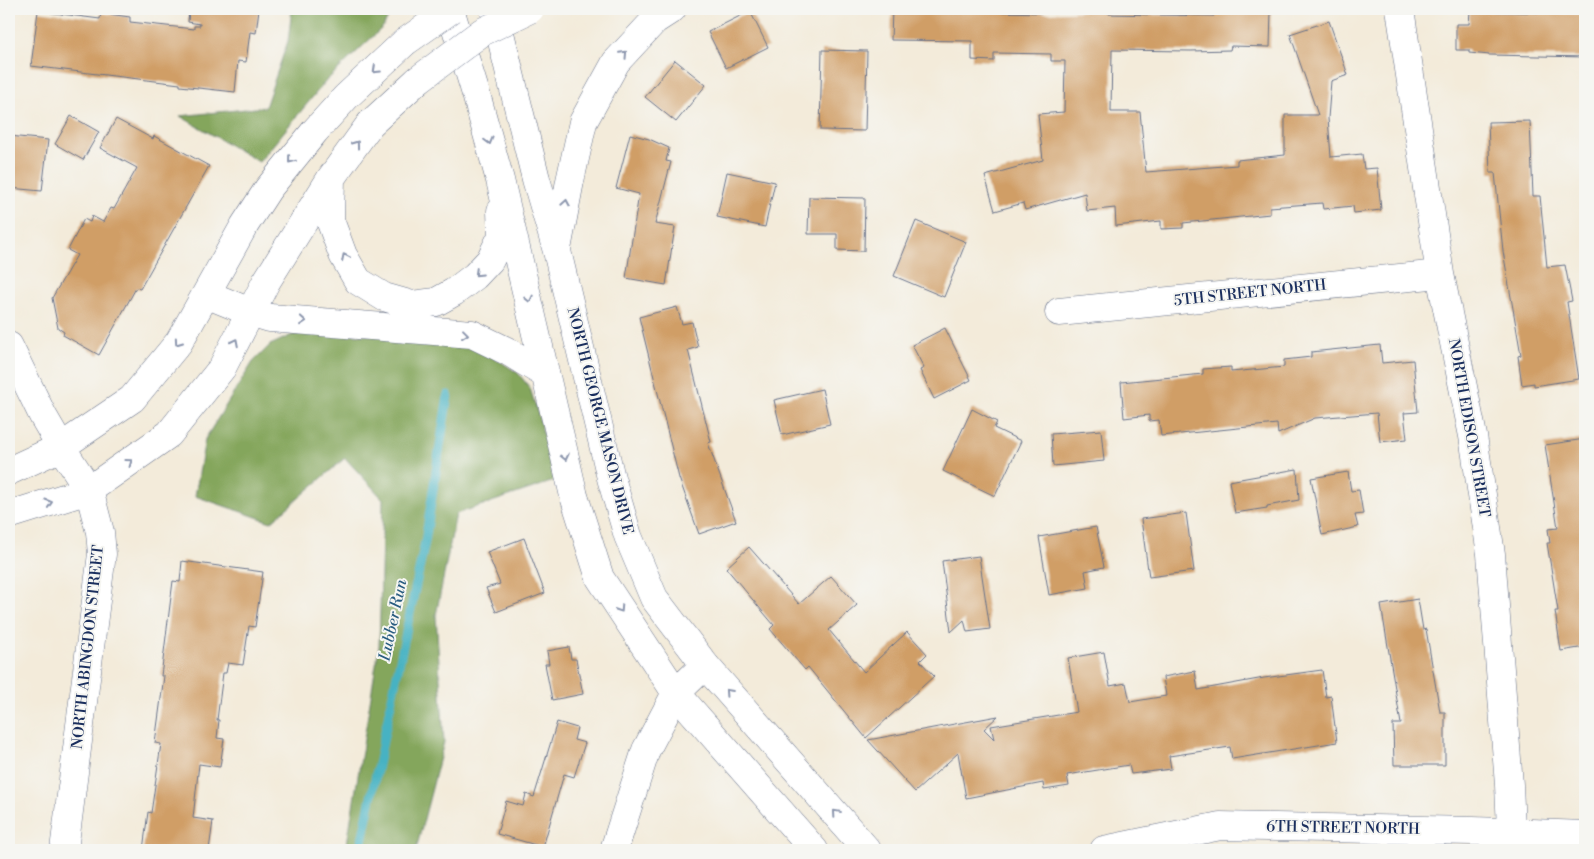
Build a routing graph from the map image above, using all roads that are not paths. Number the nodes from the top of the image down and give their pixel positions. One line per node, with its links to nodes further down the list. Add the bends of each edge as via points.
1 (451, 9): 7 (main road, one-way to 7); 10 (main road, one-way to 10, bridge, via 405,42 314,131 268,189)
2 (494, 9): 8 (main road, NORTH GEORGE MASON DRIVE)
3 (530, 9): 6 (main road, one-way to 3, bridge, via 370,124 418,80 482,32)
4 (672, 9): 8 (main road, one-way to 4, via 583,122 616,62 655,20)
5 (1400, 9): 9 (main road, NORTH EDISON STREET)
6 (330, 178): 7 (main road, one-way to 6, via 502,236 490,260 454,292 436,302 412,305 384,297 358,281 343,255 330,220); 11 (main road)
7 (500, 180): 14 (main road, one-way to 14)
8 (557, 250): 19 (main road, NORTH GEORGE MASON DRIVE, via 611,478 628,536 654,598)
9 (1440, 274): 12 (main road, 5TH STREET NORTH); 22 (main road, NORTH EDISON STREET, via 1473,436 1492,554)
10 (206, 294): 11 (main road); 15 (main road, one-way to 15, via 179,342 132,399)
11 (250, 312): 14 (main road, one-way to 14, via 280,319 472,334); 17 (main road, one-way to 11, via 169,434 222,368)
12 (1059, 312)
13 (9, 346): 15 (main road, NORTH ABINGDON STREET)
14 (545, 374): 20 (main road, one-way to 20, via 574,496 600,578)
15 (61, 447): 16 (main road); 17 (main road, NORTH ABINGDON STREET)
16 (9, 470)
17 (90, 490): 18 (main road, one-way to 17); 23 (main road, NORTH ABINGDON STREET, via 102,554)
18 (9, 515)
19 (705, 666): 20 (main road); 26 (main road, NORTH GEORGE MASON DRIVE, one-way to 19)
20 (676, 693): 24 (main road, via 646,750); 25 (main road)
21 (1585, 835): 22 (main road, 6TH STREET NORTH)
22 (1512, 842): 27 (main road, 6TH STREET NORTH, via 1463,831 1220,826)
23 (64, 850)
24 (614, 850)
25 (814, 850)
26 (867, 850)
27 (1104, 850)

